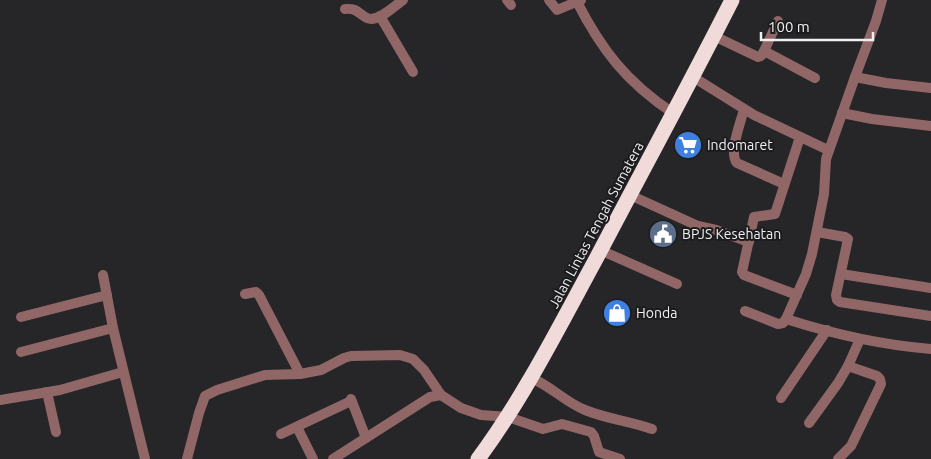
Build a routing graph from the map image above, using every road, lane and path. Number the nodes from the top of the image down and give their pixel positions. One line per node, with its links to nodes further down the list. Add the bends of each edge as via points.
1 (403, 0): 7 (street)
2 (549, 0): 5 (street, via 557,10)
3 (732, 0): 9 (highway, Jalan Lintas Tengah Sumatera)
4 (882, 0): 13 (street)
5 (578, 1): 17 (street, via 588,24 618,67 632,82)
6 (345, 9): 7 (street, via 353,9 368,18)
7 (380, 16): 11 (street)
8 (778, 21): 10 (street)
9 (714, 36): 10 (street, via 758,57); 12 (highway, Jalan Lintas Tengah Sumatera)
10 (764, 51): 14 (street)
11 (412, 72)
12 (693, 77): 16 (street); 17 (highway, Jalan Lintas Tengah Sumatera)
13 (855, 77): 15 (street); 18 (street)
14 (815, 78)
15 (931, 88)
16 (744, 109): 20 (street); 22 (street, via 733,159)
17 (673, 113): 23 (highway, Jalan Lintas Tengah Sumatera)
18 (842, 113): 19 (street); 21 (street)
19 (931, 126)
20 (800, 137): 21 (street); 22 (street)
21 (828, 150): 24 (street)
22 (784, 184): 25 (street, via 774,214 754,217)
23 (630, 195): 25 (street, via 698,226); 26 (highway, Jalan Lintas Tengah Sumatera)
24 (817, 232): 27 (street, via 848,239); 33 (street)
25 (749, 242): 33 (street, via 742,274)
26 (600, 250): 29 (street); 46 (highway, Jalan Lintas Tengah Sumatera)
27 (841, 274): 30 (street); 35 (street, via 836,297 840,302)
28 (104, 275): 32 (street)
29 (677, 284)
30 (931, 288)
31 (245, 294): 45 (street, via 256,292 259,295)
32 (107, 295): 36 (street); 38 (street)
33 (797, 295): 37 (street)
34 (745, 311): 37 (street, via 778,324)
35 (931, 316)
36 (22, 317)
37 (786, 319): 39 (street)
38 (113, 328): 42 (street); 44 (street)
39 (827, 330): 40 (street); 49 (street)
40 (860, 339): 41 (street); 43 (street)
41 (931, 349)
42 (21, 352)
43 (848, 366): 52 (street); 64 (street, via 877,376 881,384 851,446)
44 (124, 372): 47 (street); 58 (street)
45 (300, 374): 48 (street, via 321,370 351,356 400,355 412,359 424,370); 59 (street, via 265,375 205,396)
46 (531, 378): 51 (highway, Jalan Lintas Tengah Sumatera); 54 (street, via 583,409)
47 (47, 392): 50 (street); 55 (street)
48 (441, 395): 51 (street, via 461,408 481,415); 57 (street, via 430,397)
49 (781, 398)
50 (0, 400)
51 (508, 417): 62 (highway, Jalan Lintas Tengah Sumatera); 63 (street, via 543,429 562,424 590,432 594,434 599,452)
52 (809, 423)
53 (297, 427): 56 (street); 57 (street, via 351,400); 60 (street)
54 (652, 429)
55 (56, 432)
56 (281, 434)
57 (366, 438): 61 (street)
58 (145, 459)
59 (188, 459)
60 (313, 459)
61 (333, 459)
62 (478, 459)
63 (620, 459)
64 (838, 459)

